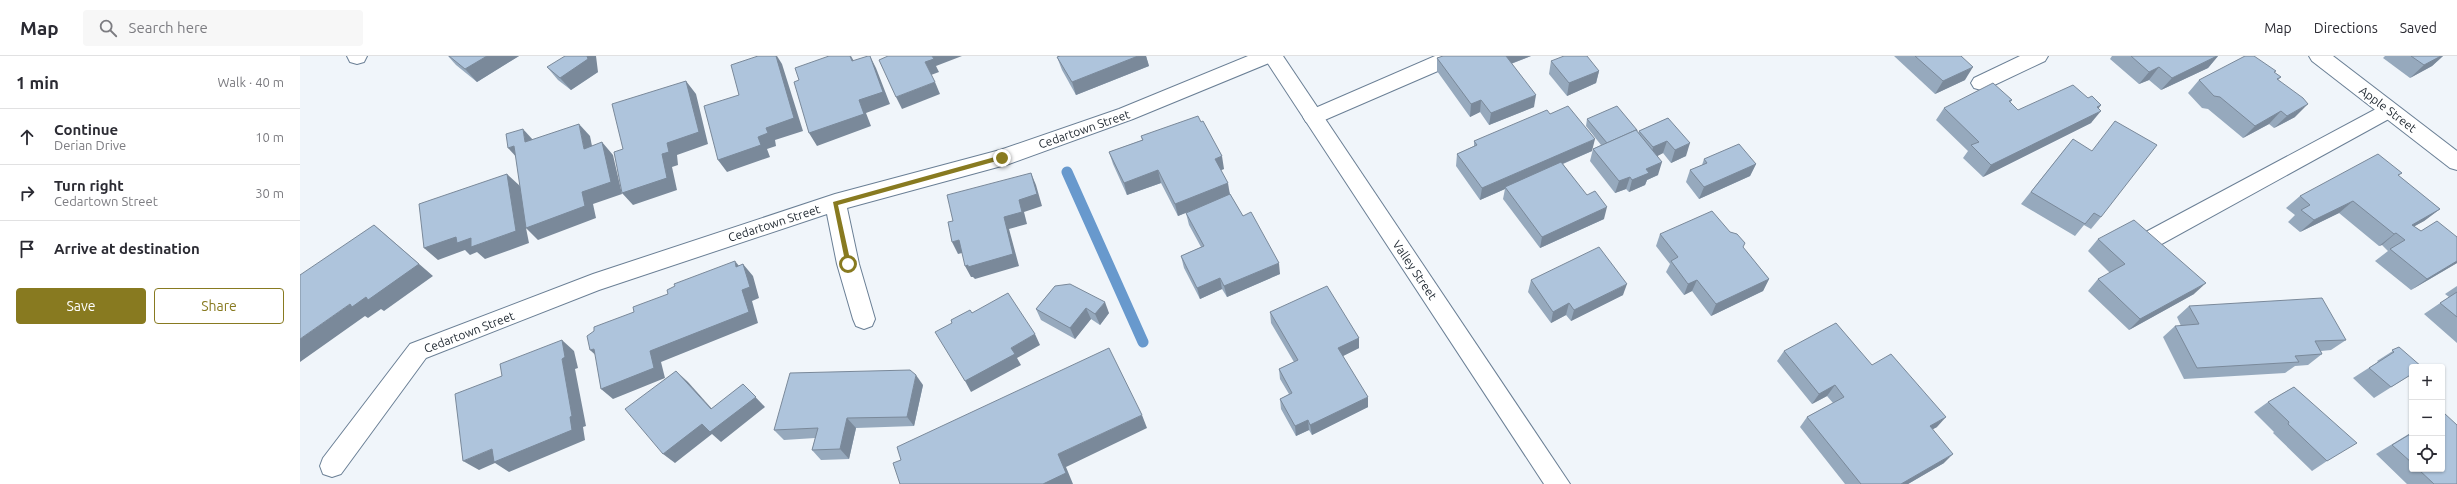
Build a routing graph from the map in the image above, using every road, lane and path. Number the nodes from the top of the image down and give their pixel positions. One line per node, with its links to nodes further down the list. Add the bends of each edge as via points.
1 (1268, 56): 10 (street, Cedartown Street, via 1126,114 1016,153)
2 (1273, 56): 8 (street, Valley Street)
3 (1454, 56): 8 (street)
4 (2038, 56): 6 (street)
5 (2318, 56): 7 (street, Apple Street)
6 (1981, 83)
7 (2389, 110): 9 (street, Apple Street); 11 (street)
8 (1313, 117): 14 (street, Valley Street)
9 (2457, 162)
10 (835, 203): 12 (street, via 848,264); 13 (street, Cedartown Street, via 593,283 418,351)
11 (2150, 240)
12 (864, 319)
13 (332, 466)
14 (1558, 484)

